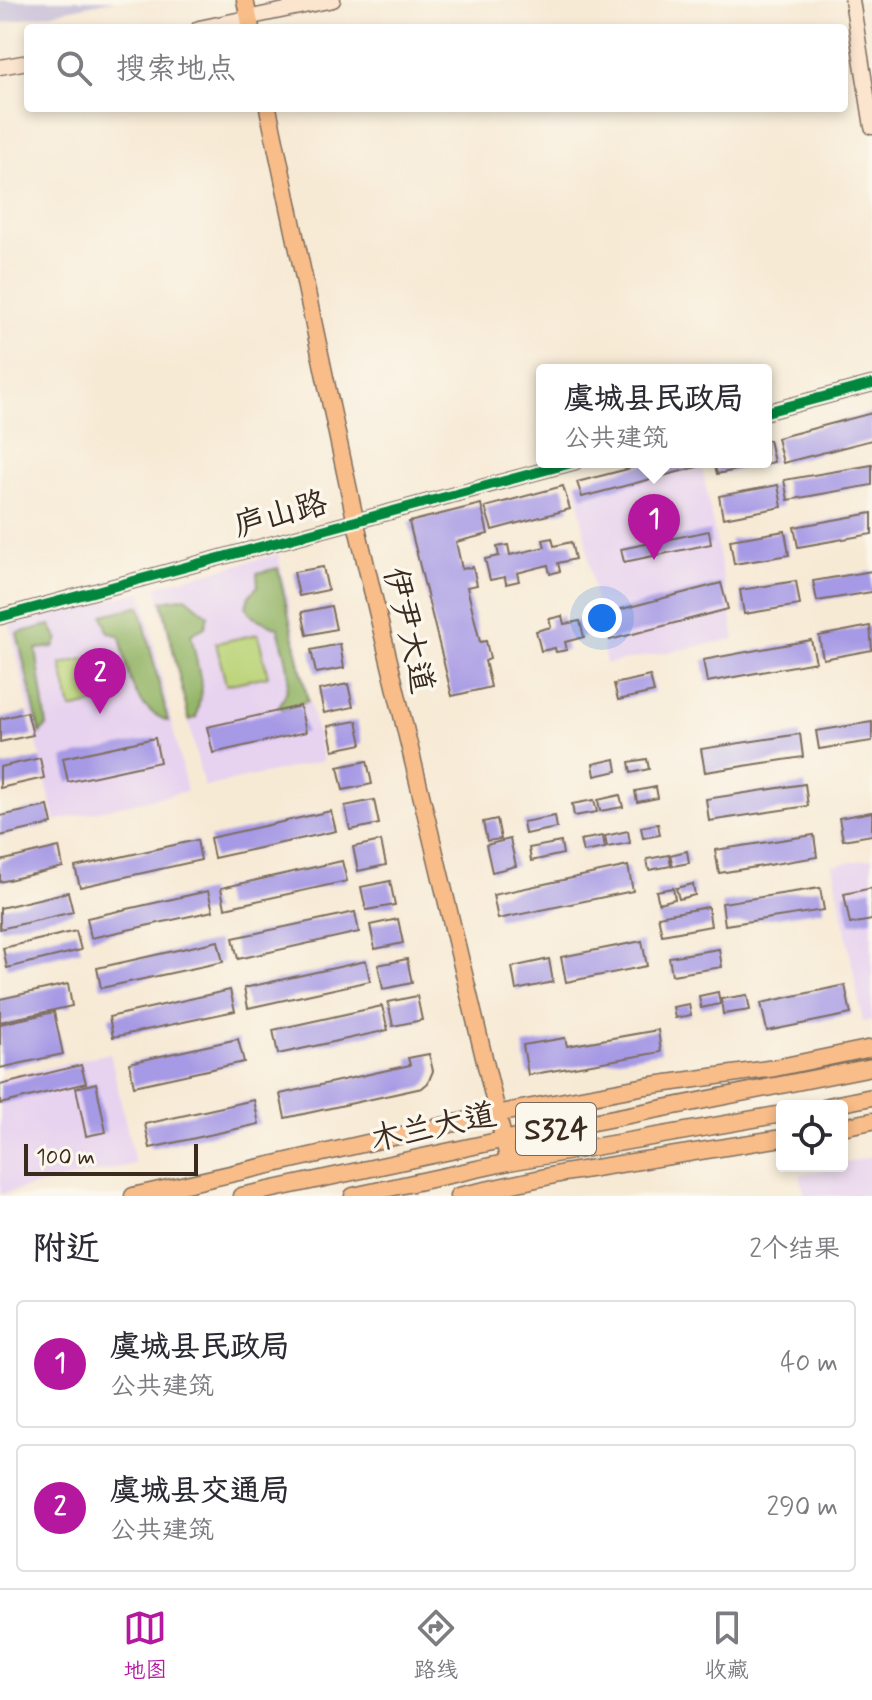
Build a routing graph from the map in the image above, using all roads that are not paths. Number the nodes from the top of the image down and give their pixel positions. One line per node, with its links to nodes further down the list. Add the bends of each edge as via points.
1 (245, 0): 4 (main road)
2 (333, 0): 4 (street)
3 (852, 0): 8 (street)
4 (250, 23)
5 (24, 63): 6 (street)
6 (0, 67)
7 (269, 112): 12 (main road, 伊尹大道)
8 (872, 127)
9 (872, 384): 10 (street)
10 (772, 410)
11 (552, 468): 12 (street, 庐山路)
12 (355, 519): 13 (street, 庐山路); 18 (main road, 伊尹大道)
13 (0, 617)
14 (872, 1048): 18 (main road)
15 (872, 1067): 23 (main road, 木兰大道 / S324)
16 (872, 1097): 17 (main road)
17 (848, 1102)
18 (495, 1114): 23 (main road, 伊尹大道); 25 (main road)
19 (776, 1115): 24 (main road, 木兰大道 / S324)
20 (872, 1121): 21 (main road)
21 (848, 1126)
22 (776, 1139): 28 (main road)
23 (502, 1140): 24 (main road, 伊尹大道); 26 (main road, 木兰大道 / S324)
24 (509, 1162): 27 (main road, 木兰大道 / S324)
25 (133, 1196)
26 (241, 1196)
27 (353, 1196)
28 (458, 1196)

